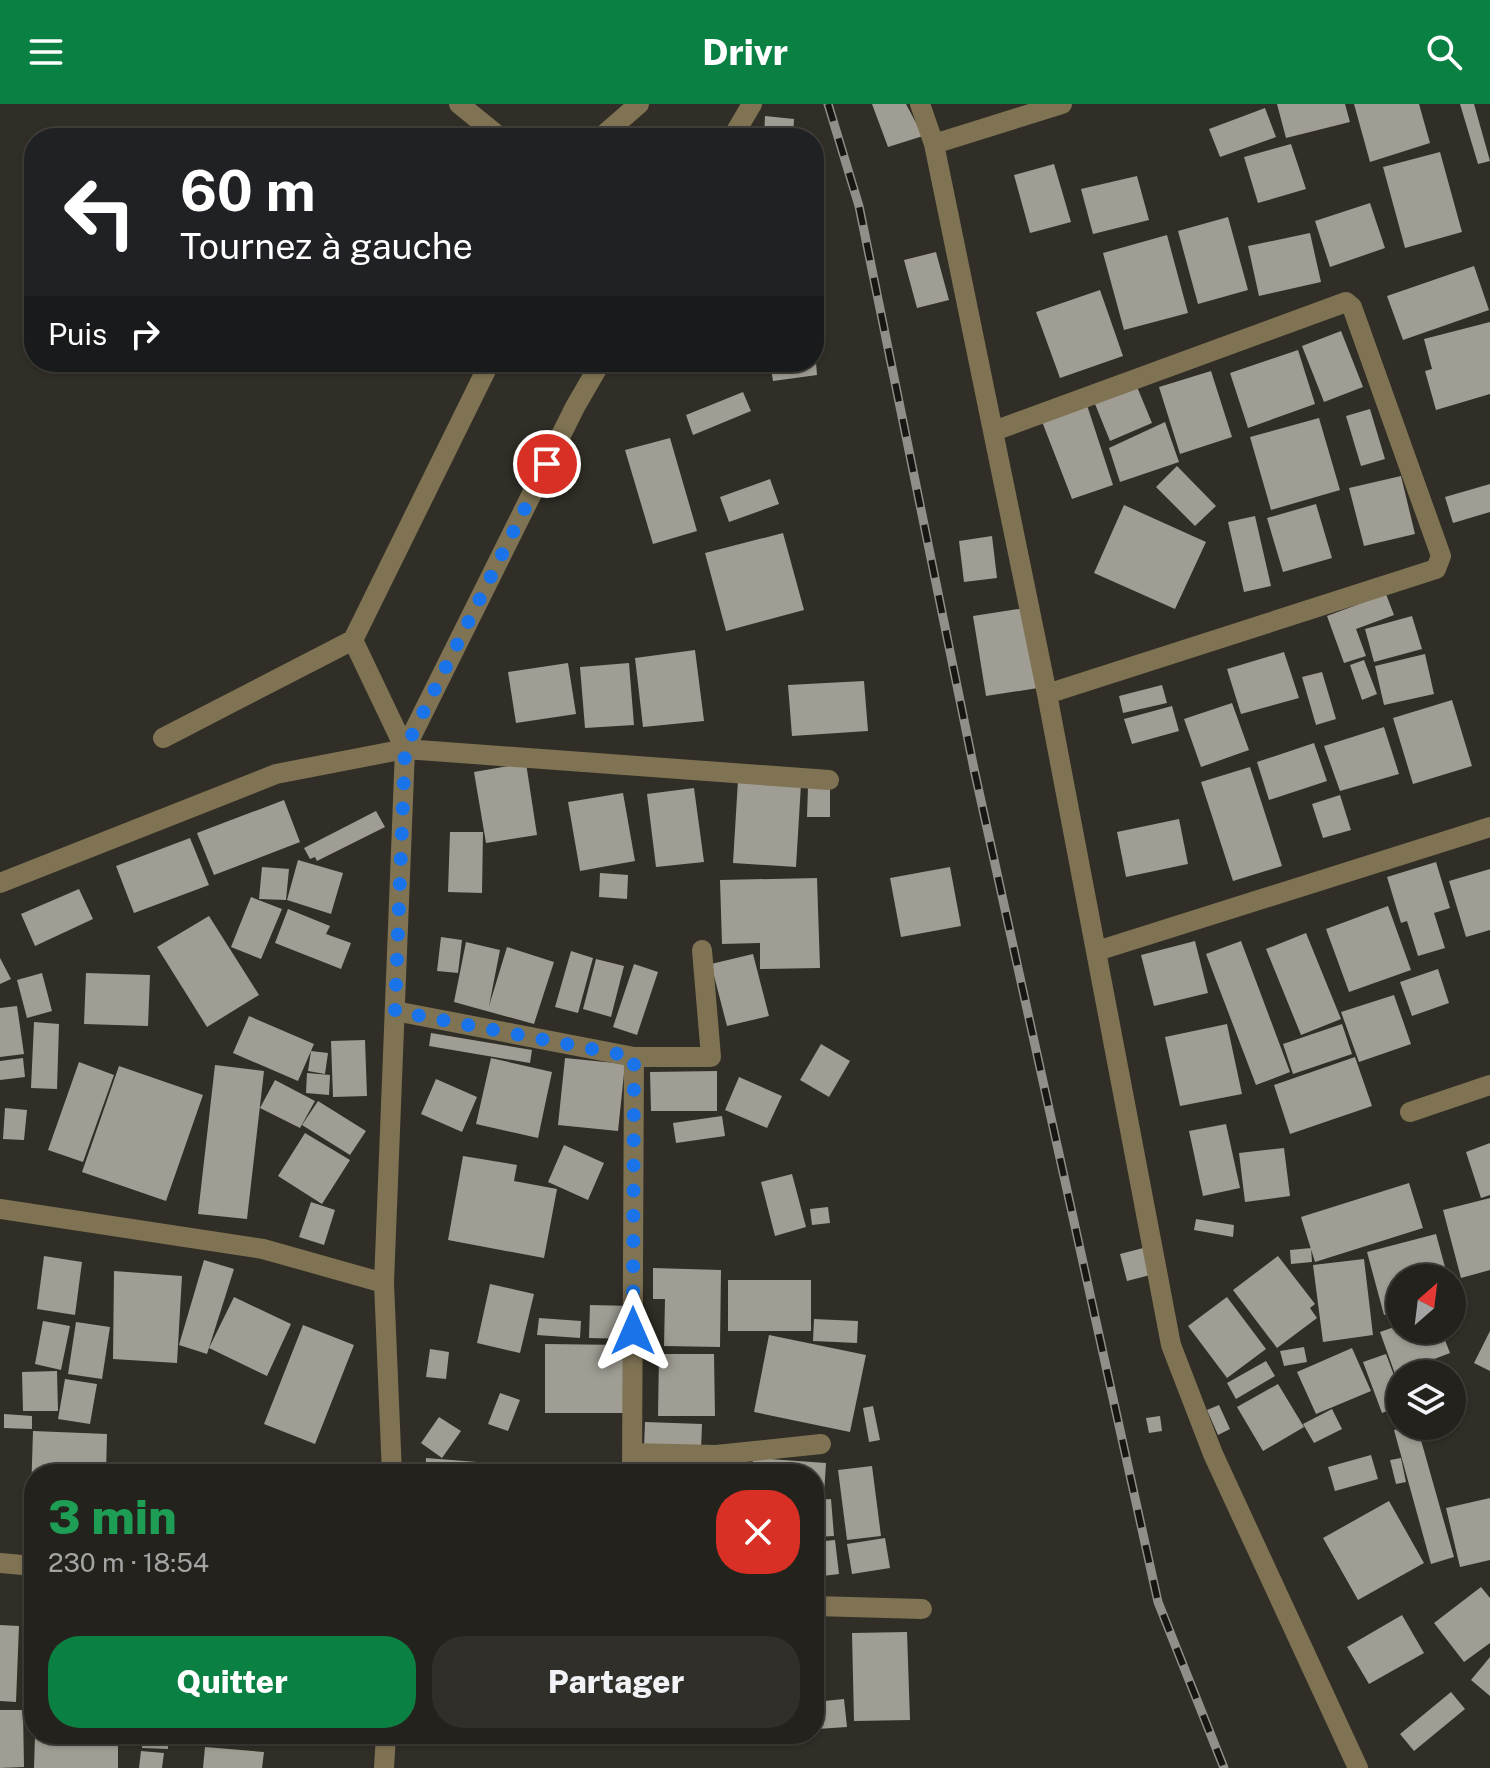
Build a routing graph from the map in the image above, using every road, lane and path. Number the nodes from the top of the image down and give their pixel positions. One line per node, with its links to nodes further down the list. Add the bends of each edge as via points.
1 (459, 104): 6 (street)
2 (639, 104): 7 (street)
3 (752, 104): 8 (street)
4 (920, 104): 9 (street)
5 (1062, 104): 9 (street)
6 (489, 128)
7 (611, 128)
8 (738, 128)
9 (934, 144): 12 (street)
10 (485, 372): 13 (street)
11 (595, 372): 16 (street)
12 (994, 431): 14 (street); 14 (street, via 1346,302 1441,556 1436,569)
13 (353, 640): 15 (street); 16 (street)
14 (1047, 694): 21 (street)
15 (163, 738)
16 (405, 749): 17 (street); 19 (street, via 276,774); 22 (street)
17 (829, 780)
18 (1490, 827): 21 (street)
19 (0, 883)
20 (702, 950): 23 (street, via 711,1057)
21 (1097, 951): 38 (street, via 1171,1345 1213,1454)
22 (395, 1011): 23 (street); 27 (street)
23 (634, 1057): 29 (street)
24 (1490, 1085): 25 (street)
25 (1410, 1112)
26 (0, 1209): 27 (street, via 263,1249)
27 (384, 1283): 30 (street)
28 (821, 1444): 29 (street, via 716,1455)
29 (633, 1453): 31 (street)
30 (392, 1464)
31 (632, 1464)
32 (0, 1563): 33 (street)
33 (24, 1565)
34 (824, 1606): 35 (street)
35 (922, 1609)
36 (385, 1744): 37 (street)
37 (384, 1768)
38 (1358, 1768)

